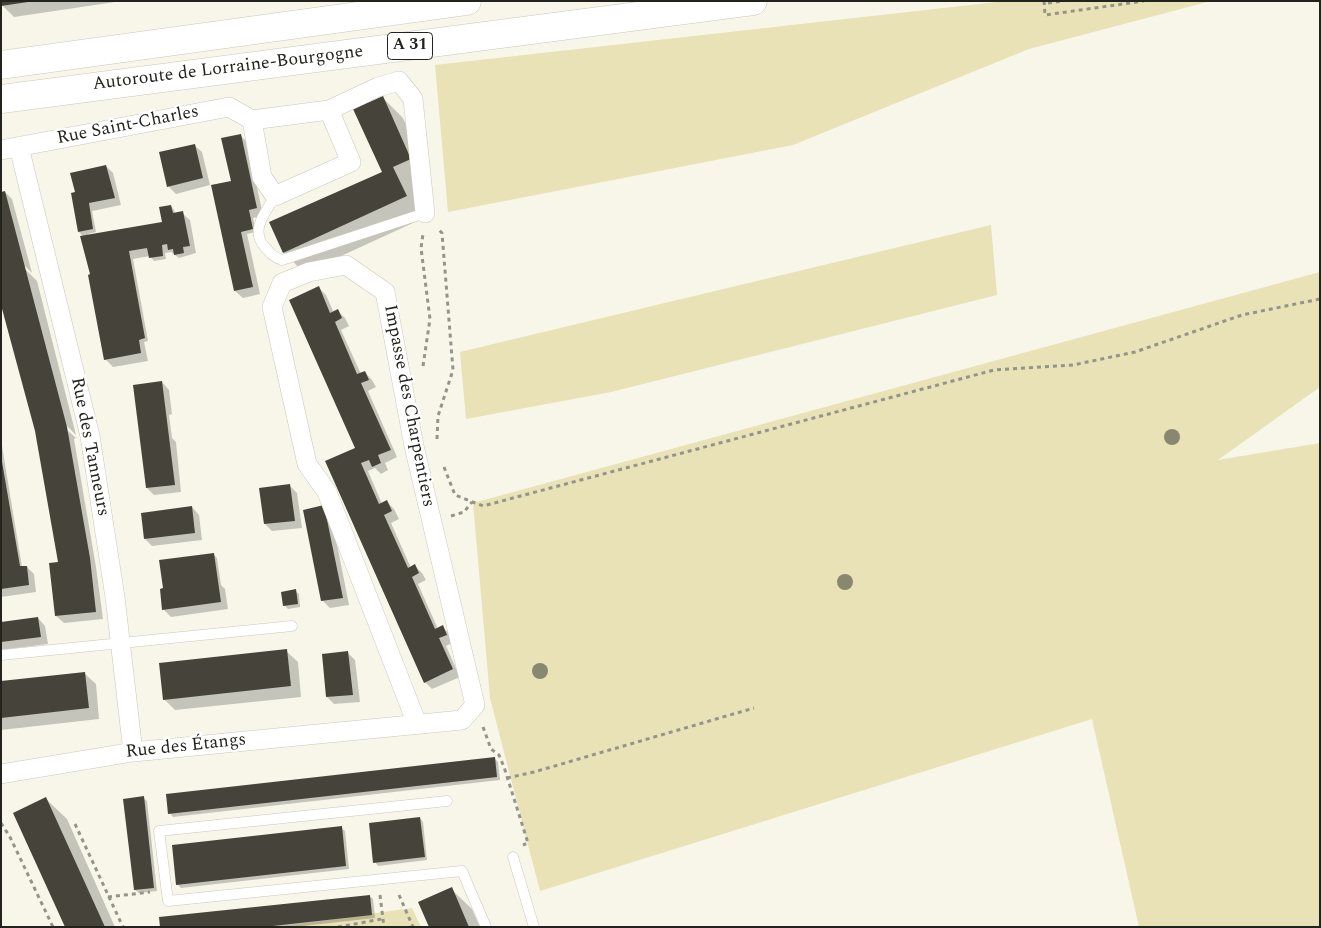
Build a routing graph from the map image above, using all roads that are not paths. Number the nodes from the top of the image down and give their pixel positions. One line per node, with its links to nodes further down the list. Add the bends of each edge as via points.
1 (467, 1): 3 (highway, Autoroute de Lorraine-Bourgogne / A 31)
2 (753, 1): 4 (highway, Autoroute de Lorraine-Bourgogne / A 31)
3 (1, 65)
4 (1, 99)
5 (329, 110): 6 (street); 8 (street, via 351,162); 9 (street, via 399,80 413,100)
6 (252, 120): 7 (street, Rue Saint-Charles, via 229,107); 8 (street, via 262,176)
7 (10, 148): 11 (street, Rue des Tanneurs, via 90,436)
8 (274, 196): 9 (lane, via 257,229 258,239 273,257 282,260)
9 (425, 213)
10 (292, 626): 11 (lane)
11 (120, 642): 12 (lane); 14 (street, Rue des Tanneurs)
12 (1, 655)
13 (417, 724): 13 (street, Impasse des Charpentiers, via 462,720 474,705 414,446 385,292 346,265 309,272 282,283 272,307 307,464 327,492); 14 (street, Rue des Étangs)
14 (133, 752): 15 (street, Rue des Étangs)
15 (1, 774)
16 (447, 801): 18 (lane, via 159,830 168,900 462,871)
17 (513, 857): 19 (lane)
18 (486, 927)
19 (534, 927)

